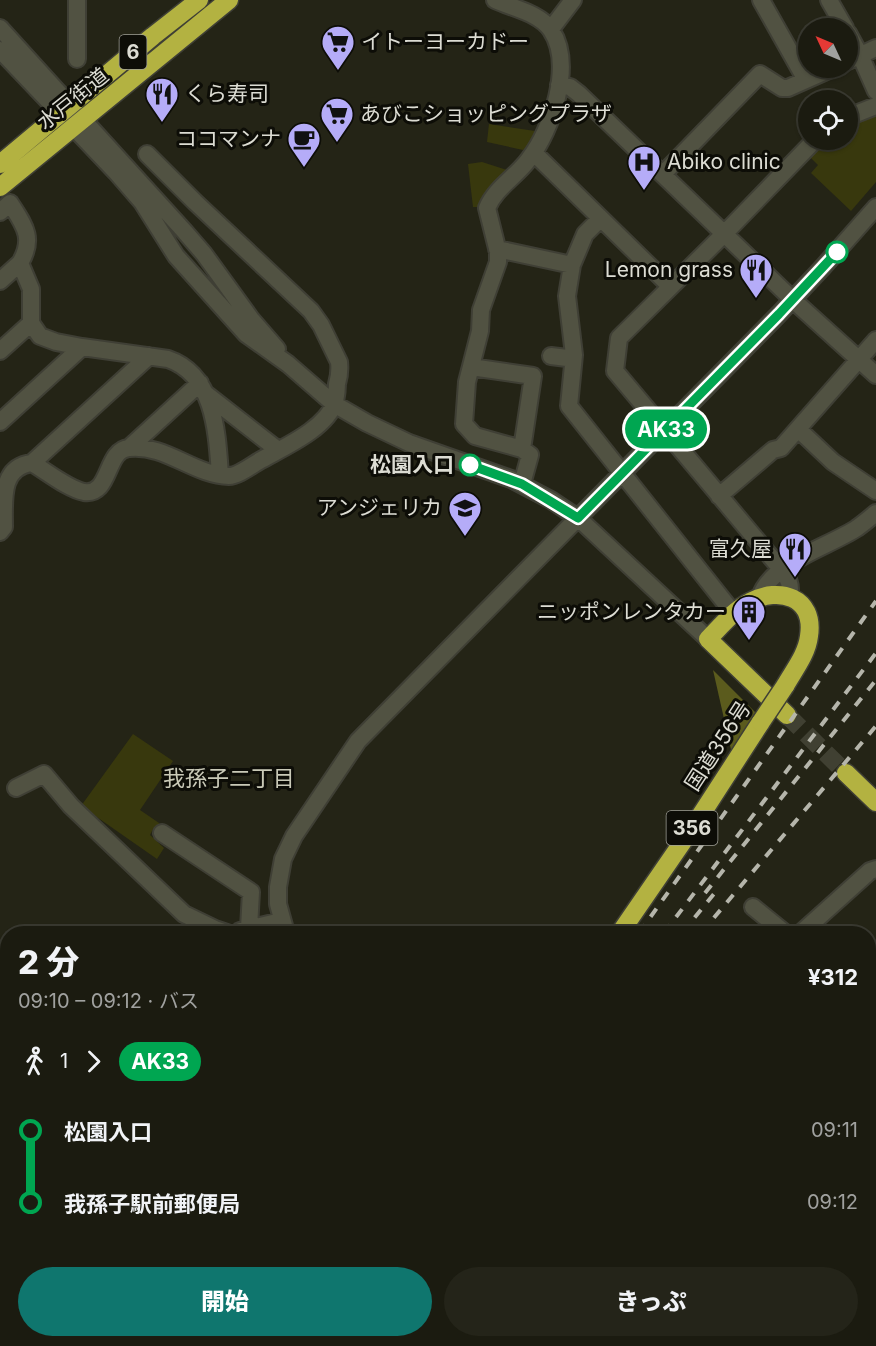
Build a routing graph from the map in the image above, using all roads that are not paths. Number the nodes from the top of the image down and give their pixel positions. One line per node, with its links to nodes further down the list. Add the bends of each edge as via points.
1 (77, 0): 14 (street)
2 (199, 0): 21 (highway, 水戸街道 / 6)
3 (229, 0): 23 (highway, 水戸街道 / 6)
4 (495, 0): 10 (street)
5 (573, 0): 10 (street)
6 (761, 0): 17 (street)
7 (829, 0): 8 (street)
8 (839, 18)
9 (0, 28): 21 (street)
10 (551, 29): 18 (street, via 560,49)
11 (876, 48): 13 (street)
12 (0, 50): 21 (street)
13 (858, 56)
14 (77, 59)
15 (858, 64): 19 (street)
16 (810, 78): 17 (street)
17 (806, 80): 28 (street, via 782,88 760,74)
18 (559, 85): 25 (street, via 549,122); 28 (street, via 579,94)
19 (876, 91)
20 (876, 106): 22 (street)
21 (64, 110): 23 (street); 27 (highway, 水戸街道 / 6)
22 (858, 113)
23 (78, 124): 29 (highway, 水戸街道 / 6); 51 (street, via 204,254 288,364)
24 (805, 150): 33 (street)
25 (534, 153): 32 (street); 34 (street, via 489,204 487,214)
26 (147, 154): 51 (street, via 316,318 339,362)
27 (0, 164)
28 (663, 174): 33 (street)
29 (0, 187)
30 (876, 207): 39 (street)
31 (0, 212): 35 (street, via 10,203 27,230)
32 (600, 219): 36 (street, via 585,234); 38 (street)
33 (724, 234): 38 (street); 39 (street)
34 (497, 249): 36 (street); 48 (street, via 497,267 481,310)
35 (20, 263): 37 (street); 40 (street, via 32,289)
36 (572, 265): 44 (street, via 567,296)
37 (0, 281)
38 (670, 286): 53 (street, via 619,338 615,370)
39 (793, 300): 47 (street); 53 (street)
40 (31, 323): 42 (street, via 40,336); 43 (street)
41 (876, 340): 47 (street)
42 (82, 347): 45 (street); 52 (street)
43 (0, 351)
44 (574, 355): 46 (street); 60 (street, via 569,406)
45 (149, 356): 50 (street, via 181,363); 58 (street)
46 (551, 356)
47 (859, 360): 49 (street); 54 (street)
48 (471, 367): 56 (street, via 464,406 467,429 484,440); 56 (street, via 533,376)
49 (876, 375)
50 (203, 388): 55 (street); 57 (street); 59 (street, via 217,435)
51 (334, 404): 57 (street, via 310,432); 61 (street, via 388,434)
52 (0, 422)
53 (665, 429): 60 (street); 63 (street)
54 (798, 429): 62 (street, via 832,462); 63 (street, via 780,448)
55 (129, 448): 58 (street, via 115,455 104,481 93,491 84,492 68,485); 59 (street, via 168,453)
56 (522, 448): 61 (street, via 530,455)
57 (278, 450): 59 (street, via 232,476)
58 (32, 463): 66 (street, via 18,466 4,484 4,527)
59 (220, 475)
60 (622, 475): 65 (street); 70 (street)
61 (522, 484): 65 (street)
62 (876, 491)
63 (719, 495): 67 (street)
64 (876, 513): 67 (street, via 857,528)
65 (578, 518): 71 (street); 81 (street, via 358,741 285,853 278,887)
66 (0, 532)
67 (782, 569): 68 (street, via 789,578); 69 (street, via 764,585)
68 (789, 596): 69 (highway); 82 (highway, 国道356号 / 356, bridge, via 803,607 809,620 805,651)
69 (760, 597): 70 (highway)
70 (734, 614): 71 (highway)
71 (708, 639): 72 (highway, 国道356号)
72 (787, 715)
73 (846, 773): 75 (highway)
74 (16, 788): 79 (street, via 44,774 71,806 184,914)
75 (876, 802)
76 (162, 833): 80 (street, via 251,892)
77 (876, 869): 84 (street)
78 (753, 907): 83 (street)
79 (209, 926)
80 (242, 926)
81 (284, 926)
82 (625, 926)
83 (774, 926)
84 (809, 926)

